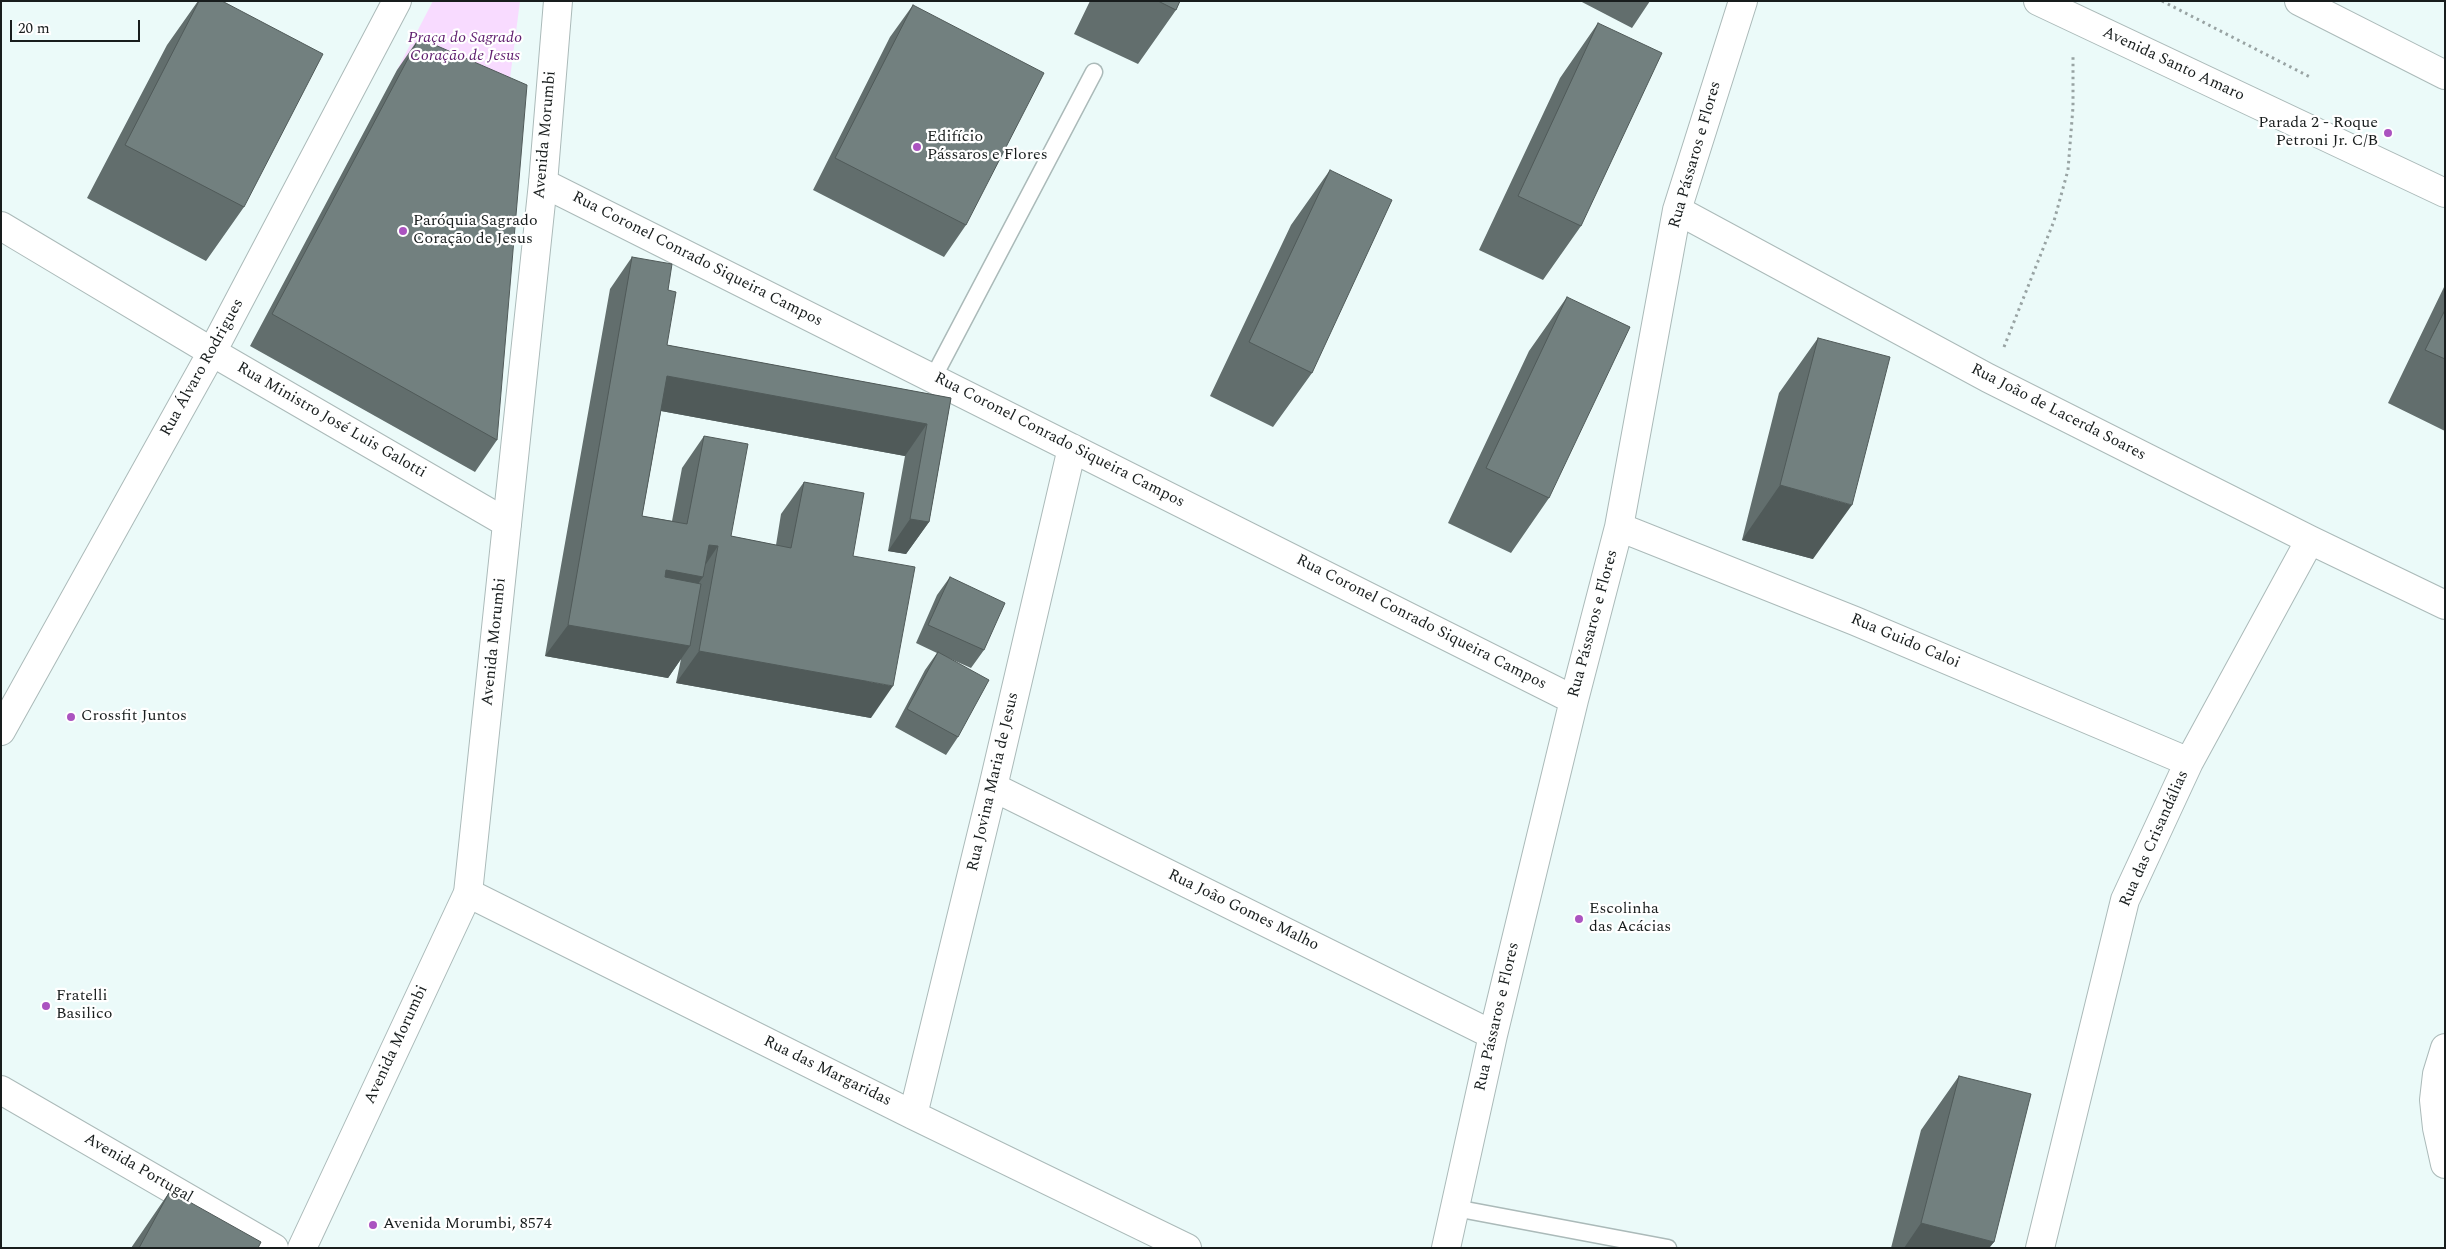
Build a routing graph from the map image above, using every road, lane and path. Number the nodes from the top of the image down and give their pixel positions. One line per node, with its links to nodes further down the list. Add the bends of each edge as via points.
1 (397, 1): 15 (street, Rua Álvaro Rodrigues)
2 (558, 1): 11 (street, Avenida Morumbi)
3 (1743, 1): 13 (street, Rua Pássaros e Flores)
4 (2038, 1): 12 (street, Avenida Santo Amaro)
5 (2162, 1): 10 (path)
6 (2299, 1): 9 (street)
7 (2072, 52): 17 (path, via 2073,107 2068,170 2057,213 2009,337)
8 (1094, 72): 16 (lane)
9 (2445, 75)
10 (2312, 78)
11 (543, 183): 16 (street, Rua Coronel Conrado Siqueira Campos); 19 (street, Avenida Morumbi)
12 (2445, 193)
13 (1677, 210): 17 (street, Rua João de Lacerda Soares); 20 (street, Rua Pássaros e Flores)
14 (1, 226): 15 (street, Rua Ministro José Luis Galotti)
15 (212, 352): 19 (street, Rua Ministro José Luis Galotti); 24 (street, Rua Álvaro Rodrigues)
16 (933, 378): 18 (street, Rua Coronel Conrado Siqueira Campos)
17 (1988, 378): 21 (street, Rua João de Lacerda Soares)
18 (1072, 448): 23 (street, Rua Coronel Conrado Siqueira Campos); 26 (street, Rua Jovina Maria de Jesus)
19 (507, 523): 27 (street, Avenida Morumbi)
20 (1620, 527): 23 (street, Rua Pássaros e Flores); 25 (street, Rua Guido Caloi, via 1864,625)
21 (2310, 540): 22 (street, Rua João de Lacerda Soares); 25 (street, Rua das Crisandálias)
22 (2445, 605)
23 (1574, 700): 28 (street, Rua Pássaros e Flores)
24 (1, 731)
25 (2189, 762): 39 (street, Rua das Crisandálias, via 2125,900)
26 (993, 787): 28 (street, Rua João Gomes Malho); 31 (street, Rua Jovina Maria de Jesus)
27 (468, 893): 31 (street, Rua das Margaridas); 35 (street, Avenida Morumbi)
28 (1492, 1034): 33 (street, Rua Pássaros e Flores)
29 (2445, 1048): 32 (street, via 2436,1074 2434,1100)
30 (1, 1090): 34 (street, Avenida Portugal)
31 (913, 1115): 36 (street, Rua das Margaridas)
32 (2445, 1164)
33 (1455, 1208): 37 (street, Rua Pássaros e Flores); 38 (lane)
34 (274, 1248)
35 (302, 1248)
36 (1187, 1248)
37 (1446, 1248)
38 (1668, 1248)
39 (2040, 1248)

